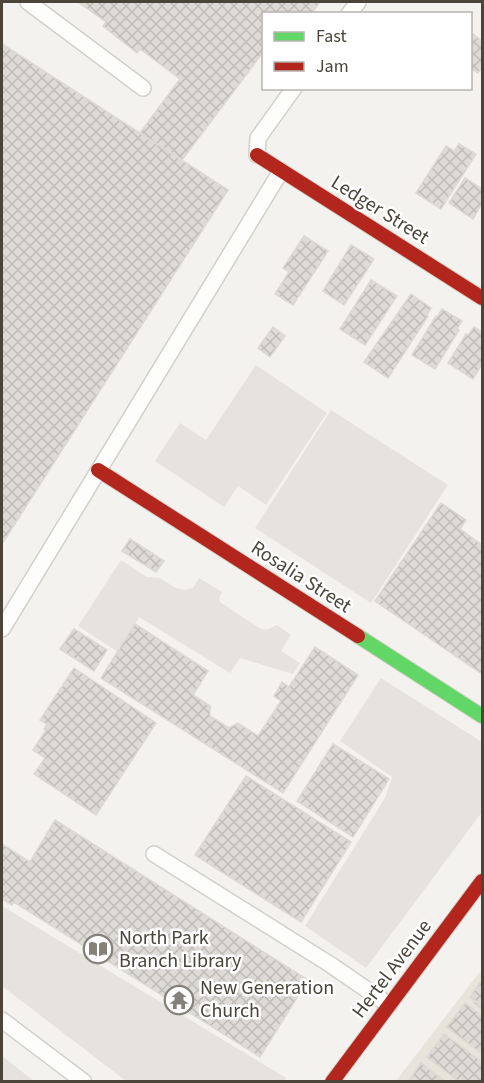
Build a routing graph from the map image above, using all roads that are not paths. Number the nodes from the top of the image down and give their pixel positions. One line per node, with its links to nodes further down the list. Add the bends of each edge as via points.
1 (28, 2): 2 (lane)
2 (143, 88)
3 (293, 90): 4 (lane, via 258,138)
4 (256, 155): 5 (street, Ledger Street)
5 (281, 171): 6 (street, Ledger Street); 7 (lane)
6 (483, 298)
7 (98, 470): 8 (lane); 9 (street, Rosalia Street)
8 (2, 628)
9 (483, 716)
10 (154, 854): 12 (lane)
11 (483, 881): 12 (street, Hertel Avenue)
12 (389, 1005): 15 (street, Hertel Avenue)
13 (2, 1020): 14 (lane)
14 (84, 1082)
15 (332, 1082)

